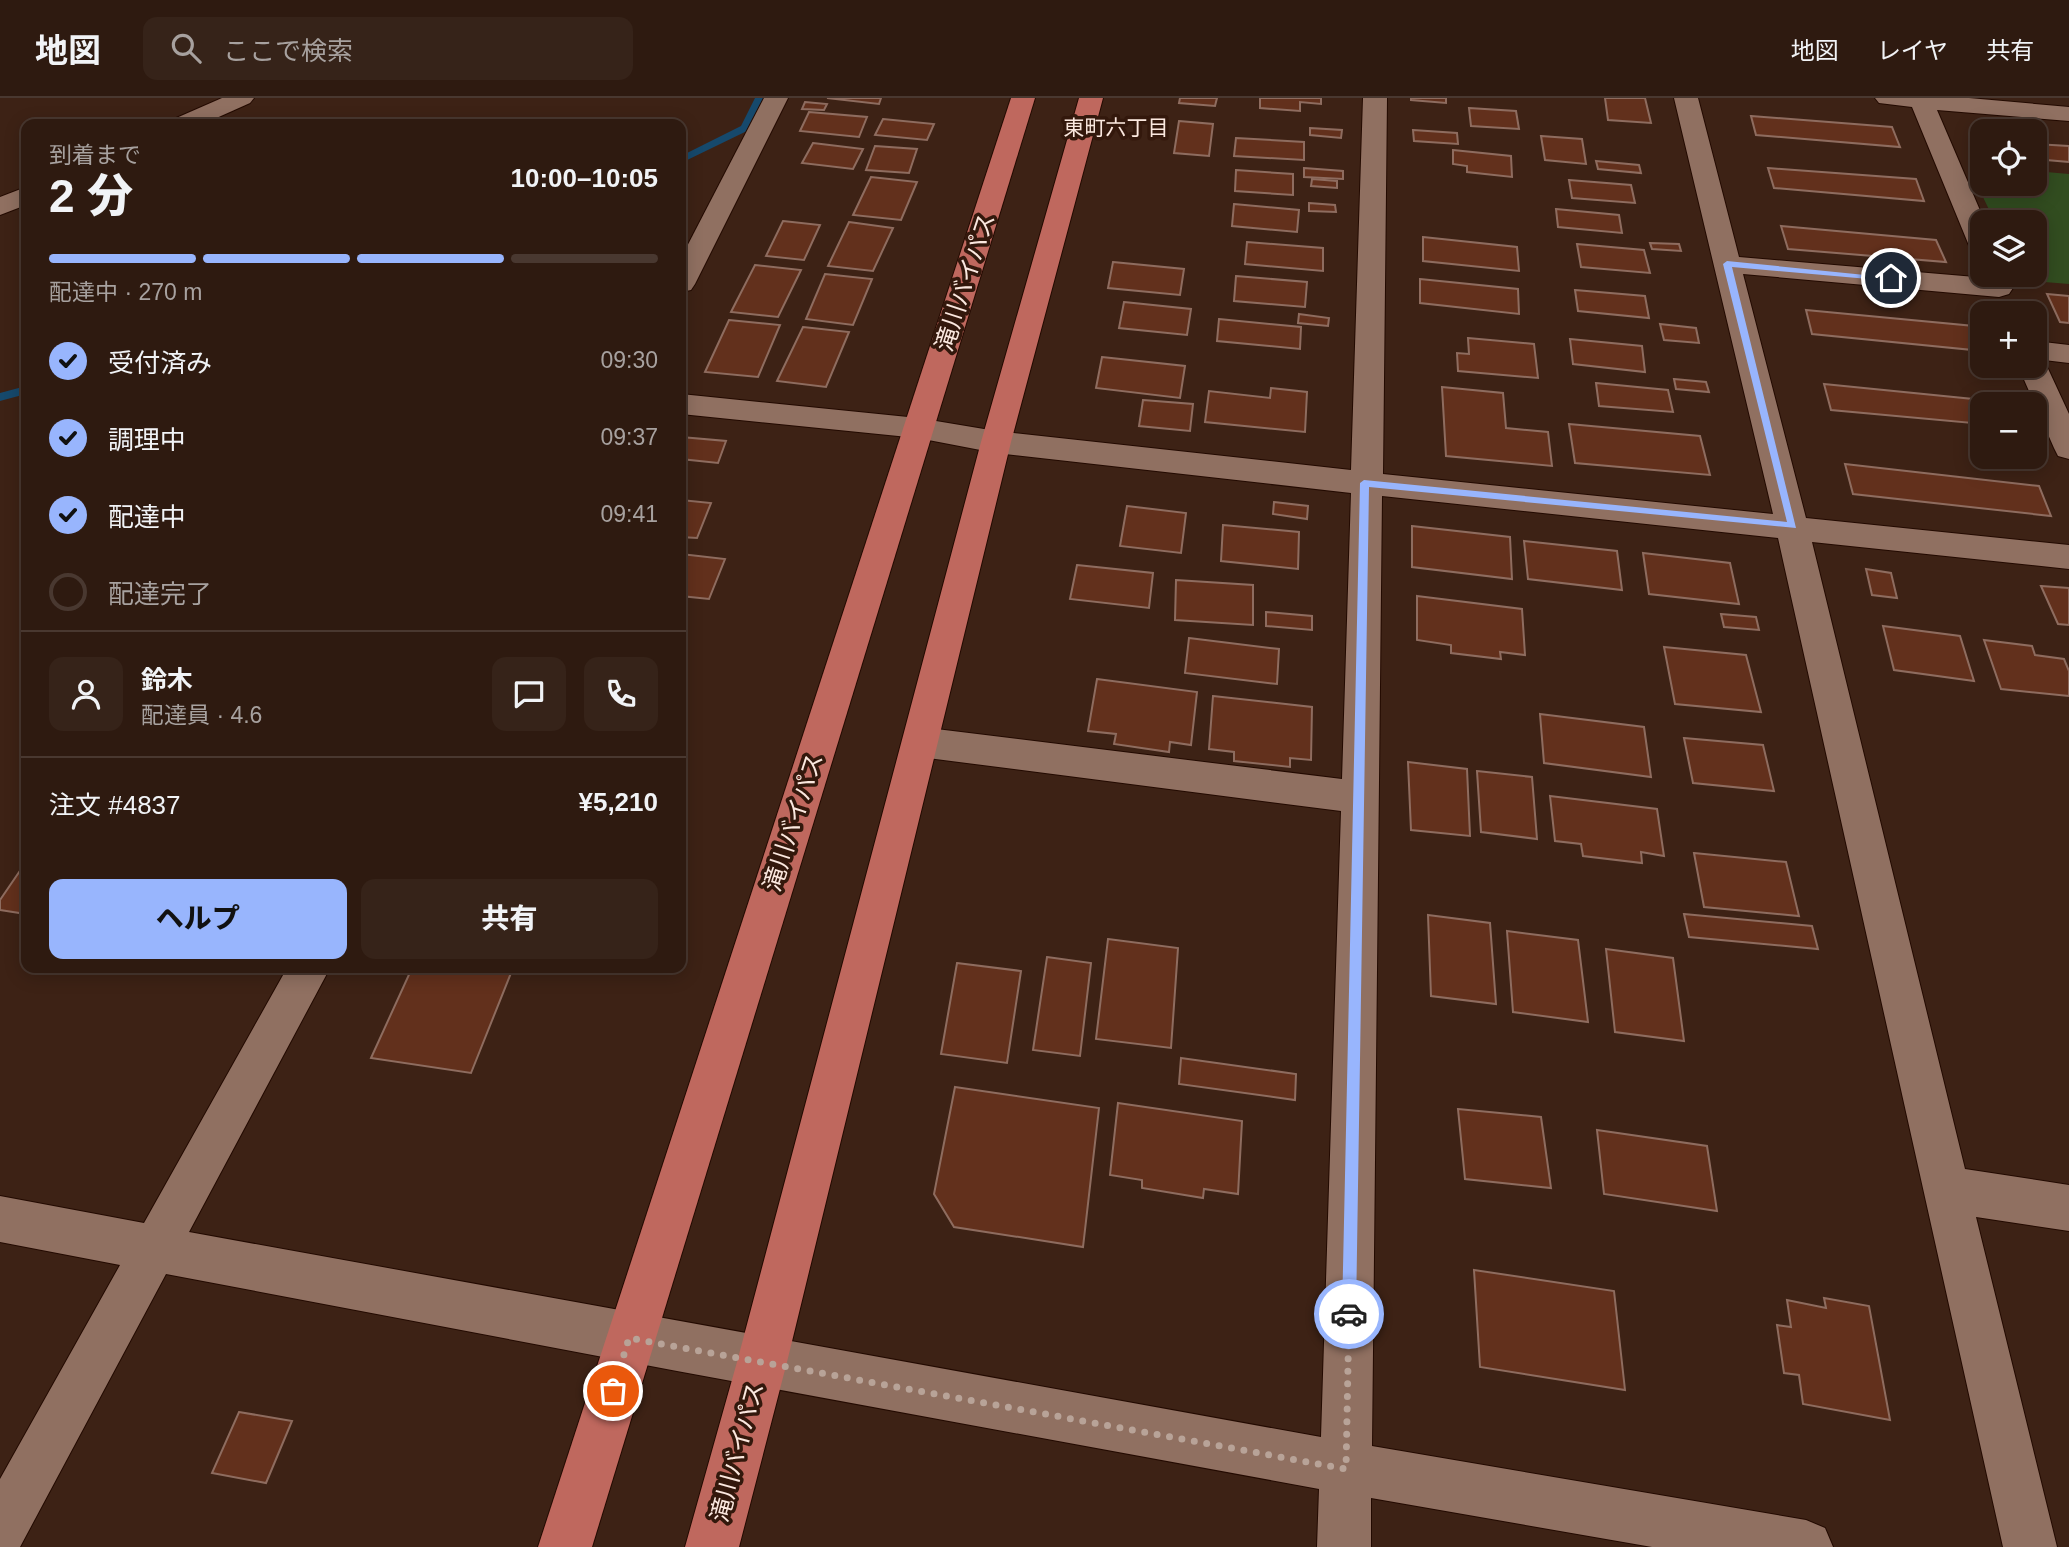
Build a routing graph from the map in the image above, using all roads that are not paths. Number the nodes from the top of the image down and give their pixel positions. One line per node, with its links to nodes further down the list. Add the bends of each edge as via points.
1 (242, 98): 10 (street)
2 (776, 98): 15 (street)
3 (1023, 98): 21 (highway, 滝川バイパス)
4 (1091, 98): 22 (highway, 滝川バイパス)
5 (1375, 98): 24 (street)
6 (1686, 98): 14 (street)
7 (1887, 98): 8 (street)
8 (1921, 100): 9 (street); 13 (street)
9 (2069, 114)
10 (194, 119)
11 (21, 197): 12 (street)
12 (0, 207)
13 (1970, 217)
14 (1727, 264): 16 (street); 25 (street)
15 (686, 274)
16 (1970, 279)
17 (2047, 351): 18 (street)
18 (2069, 354)
19 (2038, 378): 23 (street)
20 (686, 405): 21 (street)
21 (918, 428): 22 (street); 34 (highway, 滝川バイパス)
22 (996, 442): 24 (street); 27 (highway, 滝川バイパス)
23 (2069, 448)
24 (1364, 483): 25 (street); 28 (street)
25 (1792, 526): 26 (street); 30 (street)
26 (2069, 557)
27 (920, 742): 28 (street); 35 (highway, 滝川バイパス)
28 (1359, 797): 36 (street)
29 (306, 973): 33 (street)
30 (1947, 1189): 31 (street); 42 (street)
31 (2069, 1208)
32 (0, 1219): 33 (street)
33 (155, 1249): 34 (street); 37 (street)
34 (629, 1338): 35 (street); 38 (highway, 滝川バイパス)
35 (762, 1362): 36 (street); 39 (highway, 滝川バイパス)
36 (1346, 1469): 40 (street); 41 (street)
37 (0, 1531)
38 (565, 1547)
39 (712, 1547)
40 (1344, 1547)
41 (1806, 1547)
42 (2030, 1547)

